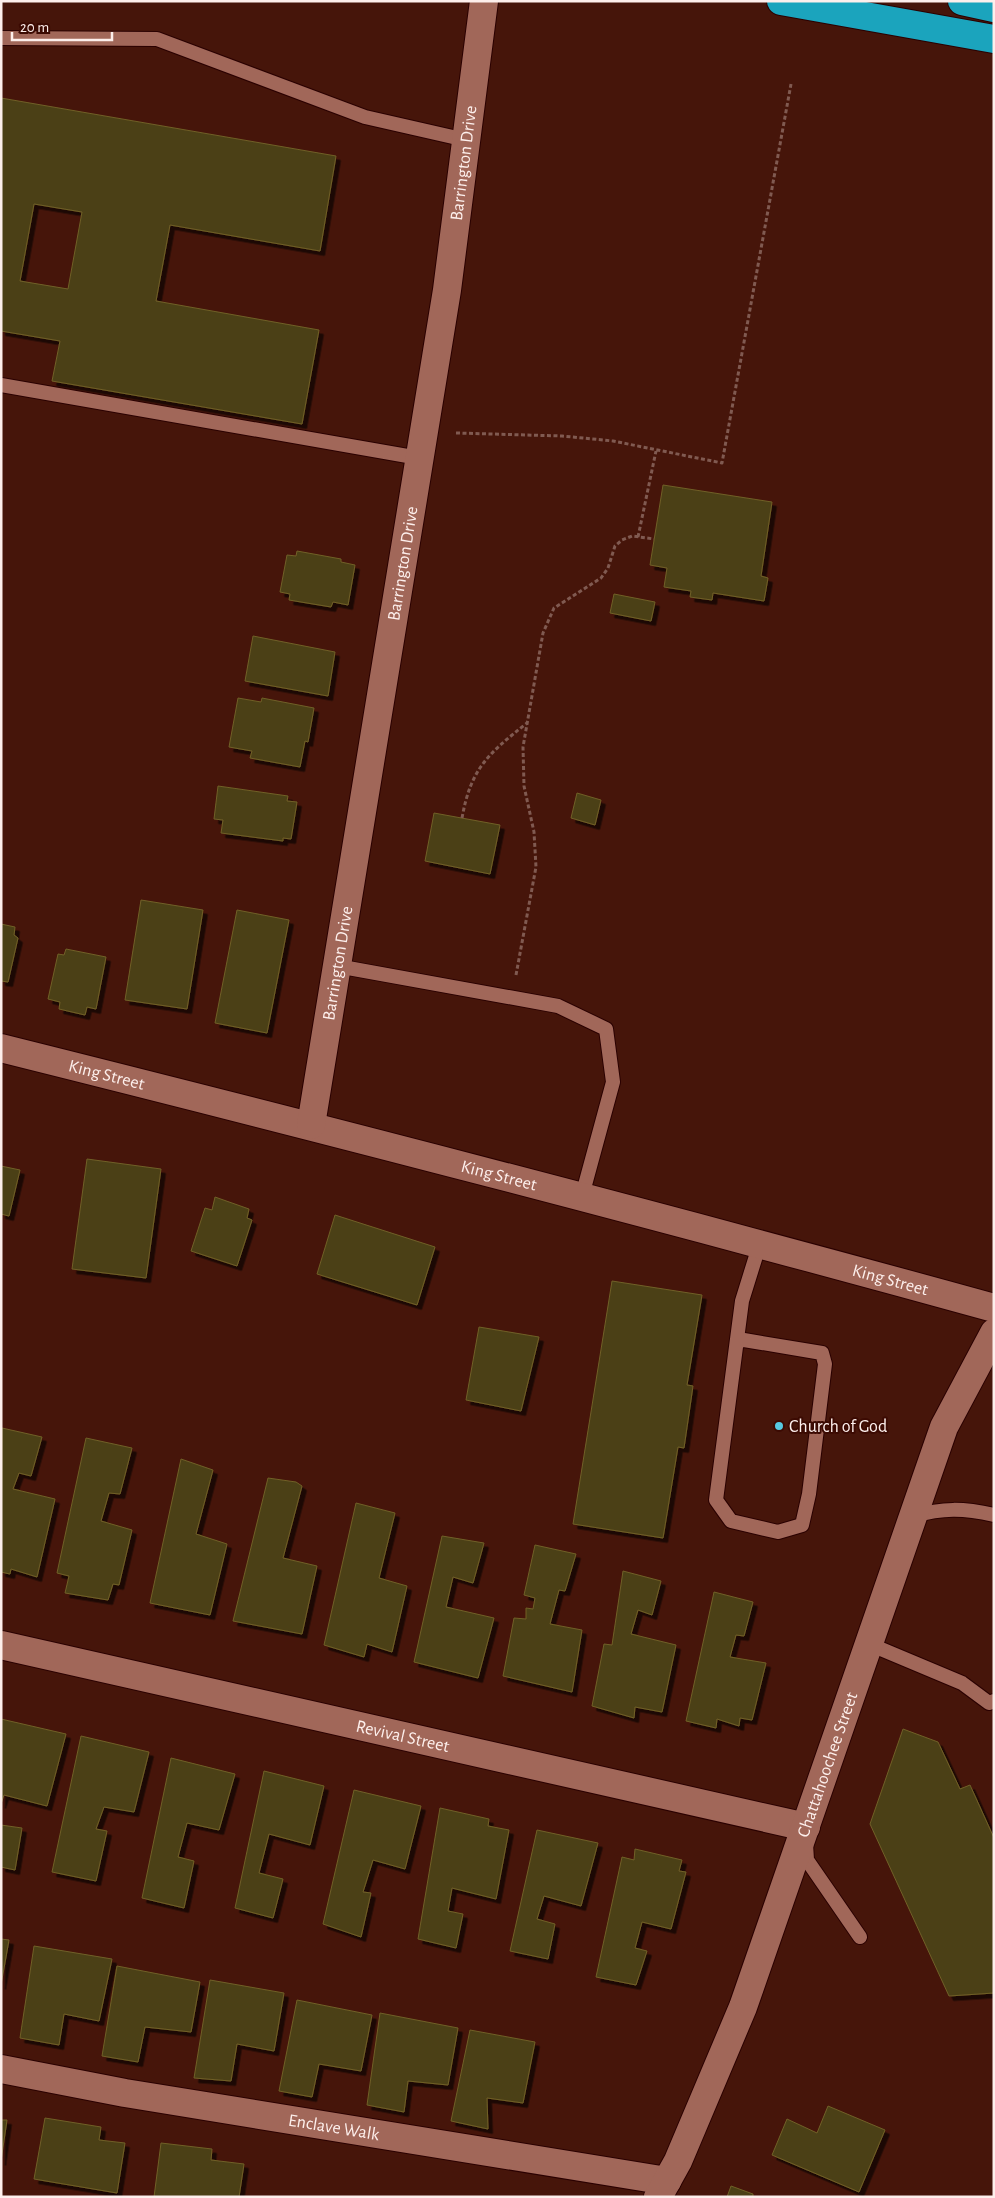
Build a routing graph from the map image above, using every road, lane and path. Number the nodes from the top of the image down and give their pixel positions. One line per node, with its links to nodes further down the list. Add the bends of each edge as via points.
1 (484, 1): 10 (street, Barrington Drive)
2 (781, 1): 5 (highway)
3 (962, 1): 4 (highway)
4 (994, 8)
5 (936, 28): 7 (highway); 8 (highway)
6 (1, 38): 10 (lane, via 157,39 365,117)
7 (994, 39)
8 (994, 51)
9 (791, 84): 13 (path, via 722,463)
10 (466, 140): 12 (street, Barrington Drive, via 447,290)
11 (1, 385): 12 (lane)
12 (421, 446): 13 (path, via 470,432 614,441); 18 (street, Barrington Drive)
13 (656, 451): 14 (path)
14 (638, 537): 15 (path); 16 (path, via 632,536 615,546 601,578 554,608 543,633)
15 (654, 539)
16 (527, 723): 17 (path, via 487,758 474,775); 19 (path, via 523,747 524,786 534,832 536,867)
17 (462, 818)
18 (337, 966): 19 (lane); 21 (street, Barrington Drive)
19 (512, 998): 22 (lane, via 558,1006 606,1029 613,1082)
20 (1, 1048): 21 (street, King Street)
21 (311, 1125): 22 (street, King Street)
22 (582, 1196): 23 (street, King Street)
23 (760, 1243): 24 (street, King Street); 26 (lane, via 742,1302)
24 (994, 1308)
25 (994, 1333): 28 (street, Chattahoochee Street, via 944,1427)
26 (738, 1339): 26 (lane, via 716,1500 731,1521 778,1532 802,1526 825,1364 822,1353)
27 (994, 1515): 28 (lane, via 940,1509)
28 (913, 1516): 29 (street, Chattahoochee Street)
29 (869, 1644): 31 (lane, via 962,1683 989,1704); 32 (street, Chattahoochee Street)
30 (1, 1645): 32 (street, Revival Street)
31 (994, 1701)
32 (806, 1826): 33 (lane, via 807,1860); 35 (street, Chattahoochee Street, via 743,2007)
33 (860, 1937)
34 (1, 2069): 35 (street, Enclave Walk)
35 (663, 2189)

